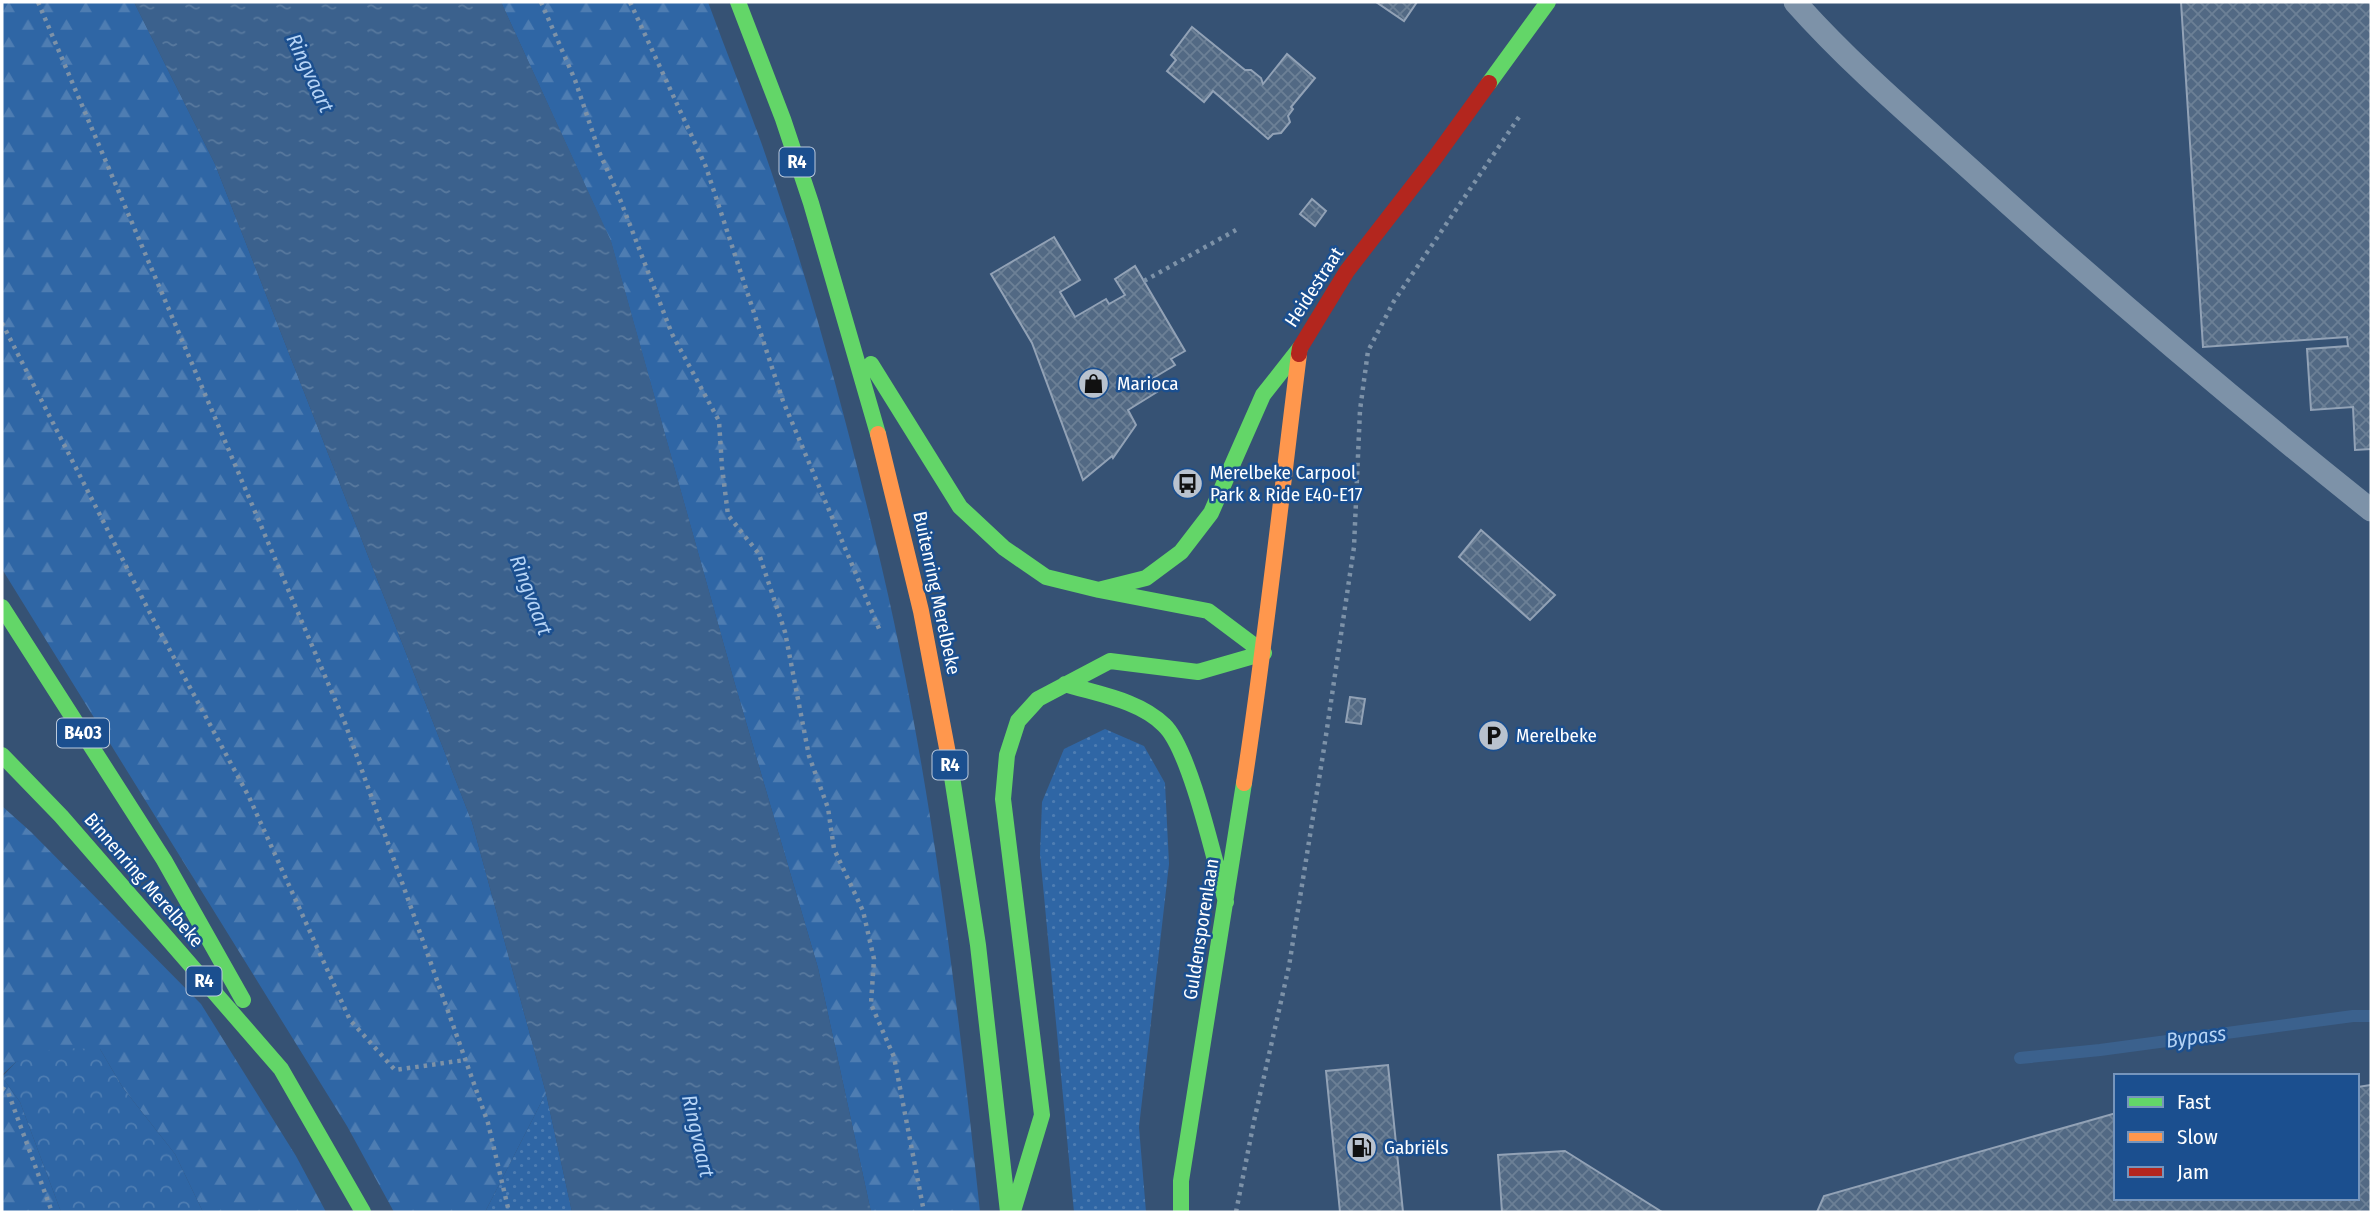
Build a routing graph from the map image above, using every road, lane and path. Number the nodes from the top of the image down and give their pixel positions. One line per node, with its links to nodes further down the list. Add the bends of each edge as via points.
1 (38, 2): 21 (path, via 345,723)
2 (541, 2): 27 (path, via 672,334 719,421 728,515 759,554 785,632 809,756 828,808 834,849 863,911 874,959 871,1004 894,1058)
3 (630, 2): 16 (path, via 706,167 783,401)
4 (738, 2): 11 (main road, Buitenring Merelbeke / R4, via 789,135)
5 (1548, 2): 12 (main road, Heidestraat, via 1347,271)
6 (1795, 2): 13 (lane, via 1829,41 2053,244)
7 (1526, 106): 30 (path, via 1394,301 1368,351 1360,410 1354,547 1325,742 1289,966)
8 (1236, 230): 9 (path)
9 (1144, 281)
10 (2, 323): 21 (path, via 249,797 350,1020 395,1070)
11 (848, 325): 14 (main road, via 960,507 1004,548 1046,577); 28 (main road, Buitenring Merelbeke / R4, via 903,534 935,682 965,852)
12 (1300, 348): 14 (main road, via 1263,395 1211,513 1181,552 1146,578); 17 (main road, Heidestraat)
13 (2371, 510)
14 (1099, 590): 17 (main road, via 1208,611)
15 (2, 607): 22 (main road, B403, via 164,860)
16 (885, 641)
17 (1265, 653): 18 (main road, via 1198,673 1111,661); 20 (main road, Guldensporenlaan)
18 (1065, 684): 20 (main road, via 1136,706 1164,725 1183,754); 28 (main road, via 1038,699 1018,721 1007,755 1003,799 1042,1115)
19 (2, 755): 22 (main road, Binnenring Merelbeke / R4, via 61,816)
20 (1226, 902): 29 (main road, Guldensporenlaan, via 1181,1181)
21 (465, 1060): 26 (path, via 488,1123)
22 (281, 1069): 25 (main road, Binnenring Merelbeke / R4)
23 (2, 1088): 24 (path, via 8,1092)
24 (52, 1212)
25 (363, 1212)
26 (509, 1212)
27 (924, 1212)
28 (1010, 1212)
29 (1181, 1212)
30 (1236, 1212)

